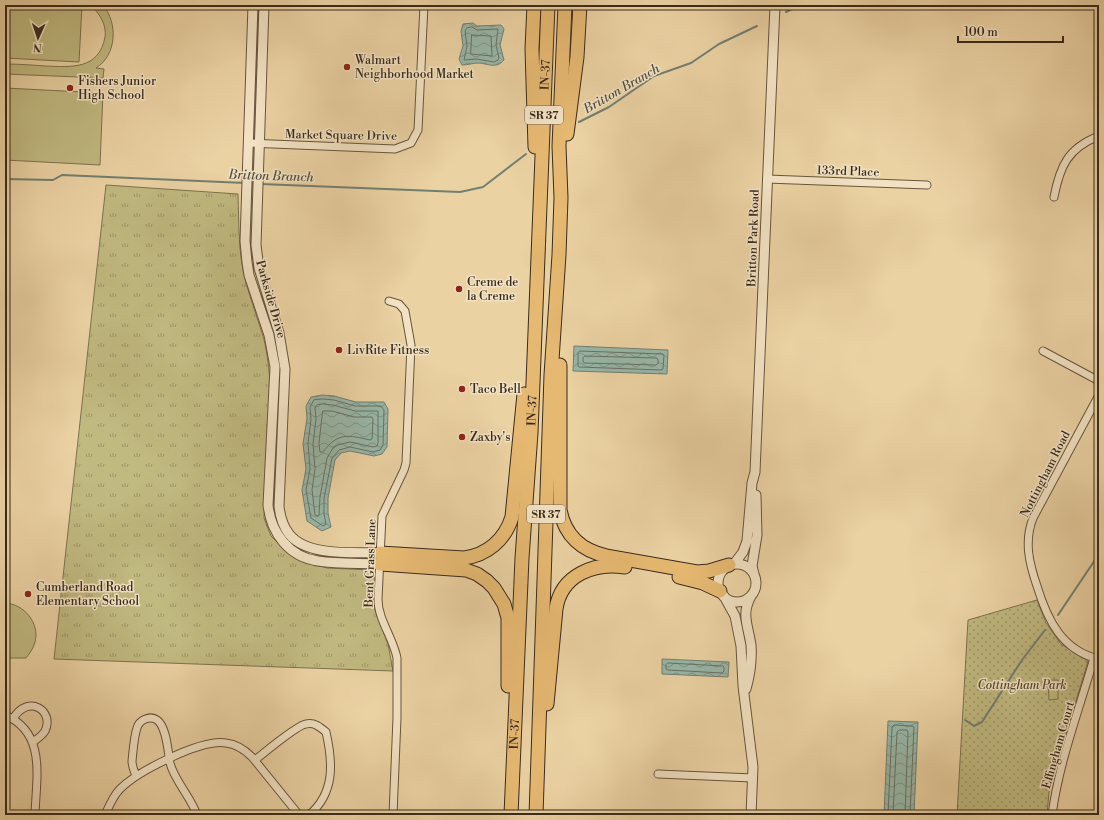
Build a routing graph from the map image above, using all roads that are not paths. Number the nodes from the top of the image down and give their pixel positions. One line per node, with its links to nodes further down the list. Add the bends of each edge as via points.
1 (253, 5): 10 (street, Parkside Drive)
2 (264, 5): 11 (street, Parkside Drive)
3 (424, 5): 11 (street, Market Square Drive, via 418,130 411,143 395,149)
4 (534, 5): 16 (highway, via 532,49 535,179)
5 (548, 5): 16 (highway, IN-37 / SR 37)
6 (565, 5): 15 (highway, IN-37 / SR 37, via 559,146)
7 (580, 5): 15 (highway, via 577,57)
8 (775, 5): 12 (street, Britton Park Road)
9 (1099, 136): 14 (street, via 1086,142 1068,156 1060,172)
10 (249, 143): 11 (street, Market Square Drive); 24 (street, Parkside Drive, via 245,241 247,262 269,335 274,367 268,505 270,518 286,546 302,556 318,561)
11 (259, 144): 24 (street, Parkside Drive, via 256,245 259,268 279,333 285,369 280,516 289,534 297,542 316,550)
12 (767, 179): 13 (street, 133rd Place); 23 (street, Britton Park Road)
13 (927, 185)
14 (1054, 197)
15 (561, 198): 17 (highway, IN-37 / SR 37)
16 (539, 225): 19 (highway, IN-37 / SR 37)
17 (559, 255): 25 (highway, via 560,505 562,518 568,530 581,546 598,554 697,572); 36 (highway, IN-37 / SR 37, via 551,375)
18 (389, 300): 24 (street, Bent Grass Lane, via 405,310 411,345 406,463 383,512)
19 (536, 315): 24 (highway, via 528,344 512,517 504,535 493,546 475,556); 40 (highway, IN-37 / SR 37)
20 (1043, 351): 21 (street)
21 (1099, 381)
22 (1099, 395): 29 (street, Nottingham Road, via 1034,518 1030,527 1028,549 1042,604 1056,630 1069,644)
23 (754, 472): 25 (street, Britton Park Road, via 746,541 743,552); 26 (street, Britton Park Road, via 756,535 752,566)
24 (380, 558): 40 (highway, via 466,570 487,581 502,598 508,618 509,749); 46 (street, Bent Grass Lane, via 378,608 397,658)
25 (732, 565): 26 (street, via 742,564 748,567); 27 (street, via 720,574 718,579)
26 (755, 577): 28 (street, via 755,589)
27 (722, 594): 28 (street, via 735,601 742,601); 30 (street, via 736,622 741,646); 36 (highway, via 697,581 611,565 589,570 572,580 564,589 557,604)
28 (752, 594): 30 (street, via 745,612 751,658)
29 (1096, 659): 50 (street, Effingham Court, via 1063,762)
30 (744, 694): 39 (street)
31 (5, 715): 32 (street)
32 (13, 719): 33 (street, via 27,730); 33 (street, via 24,707 33,706 43,711 47,726 42,735)
33 (33, 742): 41 (street, via 37,759)
34 (170, 758): 35 (street, via 215,742 225,742 245,750); 38 (street); 38 (street, via 169,747 159,722 153,718 146,718 137,728 132,762); 43 (street, via 173,770)
35 (255, 760): 44 (street); 45 (street, via 302,725 312,724 326,732 330,780 318,808)
36 (538, 774): 48 (highway, IN-37 / SR 37)
37 (658, 774): 39 (street)
38 (136, 776): 42 (street, via 119,789)
39 (752, 778): 49 (street)
40 (512, 780): 47 (highway, IN-37 / SR 37)
41 (35, 815)
42 (105, 815)
43 (197, 815)
44 (299, 815)
45 (308, 815)
46 (393, 815)
47 (511, 815)
48 (536, 815)
49 (751, 815)
50 (1052, 815)

